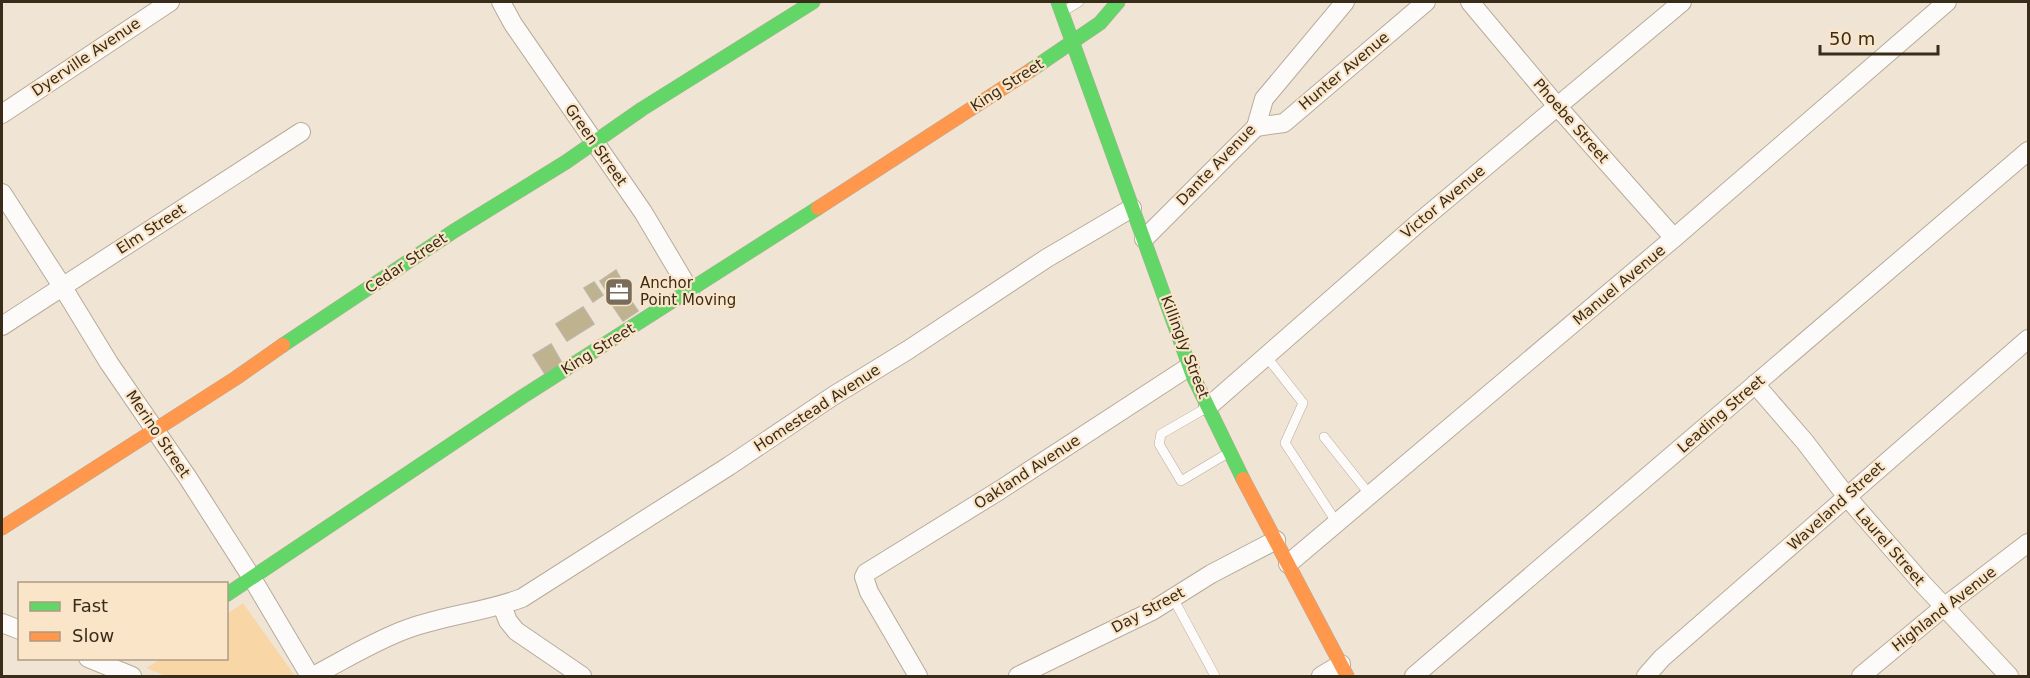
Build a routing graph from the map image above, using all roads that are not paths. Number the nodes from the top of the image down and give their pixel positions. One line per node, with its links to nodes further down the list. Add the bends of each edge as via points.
1 (170, 2): 14 (street, Dyerville Avenue)
2 (501, 2): 17 (street, Green Street)
3 (813, 2): 17 (street, Cedar Street, via 642,109)
4 (1080, 2): 11 (lane)
5 (1118, 2): 12 (street, King Street, via 1100,23)
6 (1345, 2): 15 (street, Dante Avenue, via 1264,99)
7 (1426, 2): 15 (street, Hunter Avenue, via 1284,123)
8 (1470, 2): 13 (street, Phoebe Street)
9 (1682, 2): 13 (street, Victor Avenue)
10 (1947, 2): 21 (street, Manuel Avenue)
11 (1060, 7): 12 (street, Killingly Street)
12 (1073, 43): 20 (street, Killingly Street); 24 (street, King Street)
13 (1557, 106): 21 (street, Phoebe Street); 27 (street, Victor Avenue)
14 (2, 114)
15 (1256, 127): 22 (street, Dante Avenue)
16 (301, 132): 23 (street, Elm Street)
17 (594, 144): 24 (street, Green Street, via 643,212); 31 (street, Cedar Street, via 454,231)
18 (2028, 151): 29 (street, Leading Street)
19 (2, 193): 23 (street, Merino Street)
20 (1131, 208): 22 (street, Killingly Street); 44 (street, Homestead Avenue, via 1037,264 553,579)
21 (1674, 238): 34 (street, Manuel Avenue)
22 (1144, 239): 28 (street, Killingly Street)
23 (62, 286): 25 (street, Elm Street); 31 (street, Merino Street)
24 (690, 291): 41 (street, King Street, via 522,397)
25 (2, 326)
26 (2028, 339): 35 (street, Waveland Street)
27 (1266, 356): 30 (street, Victor Avenue); 36 (lane, via 1303,403 1285,443)
28 (1190, 366): 30 (street, Killingly Street); 54 (street, Oakland Avenue, via 866,573 869,592)
29 (1755, 384): 35 (street, Laurel Street); 58 (street, Leading Street)
30 (1208, 407): 33 (street, Killingly Street); 33 (lane, via 1161,434 1159,444 1181,481)
31 (155, 429): 37 (street, Cedar Street); 41 (street, Merino Street)
32 (1324, 437): 34 (lane)
33 (1230, 452): 38 (street, Killingly Street)
34 (1370, 495): 36 (street, Manuel Avenue)
35 (1847, 497): 45 (street, Laurel Street); 59 (street, Waveland Street)
36 (1337, 523): 40 (street, Manuel Avenue)
37 (2, 528)
38 (1276, 540): 40 (street, Killingly Street); 43 (street, Day Street)
39 (2028, 543): 45 (street, Highland Avenue)
40 (1288, 564): 50 (street, Killingly Street)
41 (252, 578): 42 (street, King Street); 52 (street, Merino Street)
42 (228, 594)
43 (1173, 598): 55 (street, Day Street); 56 (lane)
44 (502, 606): 52 (street, Homestead Avenue, via 406,629); 53 (street, via 516,631)
45 (1944, 607): 60 (street, Highland Avenue); 61 (street, Laurel Street)
46 (2, 623): 47 (street)
47 (18, 629)
48 (93, 660): 51 (street)
49 (133, 660): 51 (street)
50 (1344, 670): 57 (street)
51 (124, 673)
52 (311, 676)
53 (582, 676)
54 (918, 676)
55 (1018, 676)
56 (1215, 676)
57 (1321, 676)
58 (1414, 676)
59 (1646, 676)
60 (1861, 676)
61 (2009, 676)

